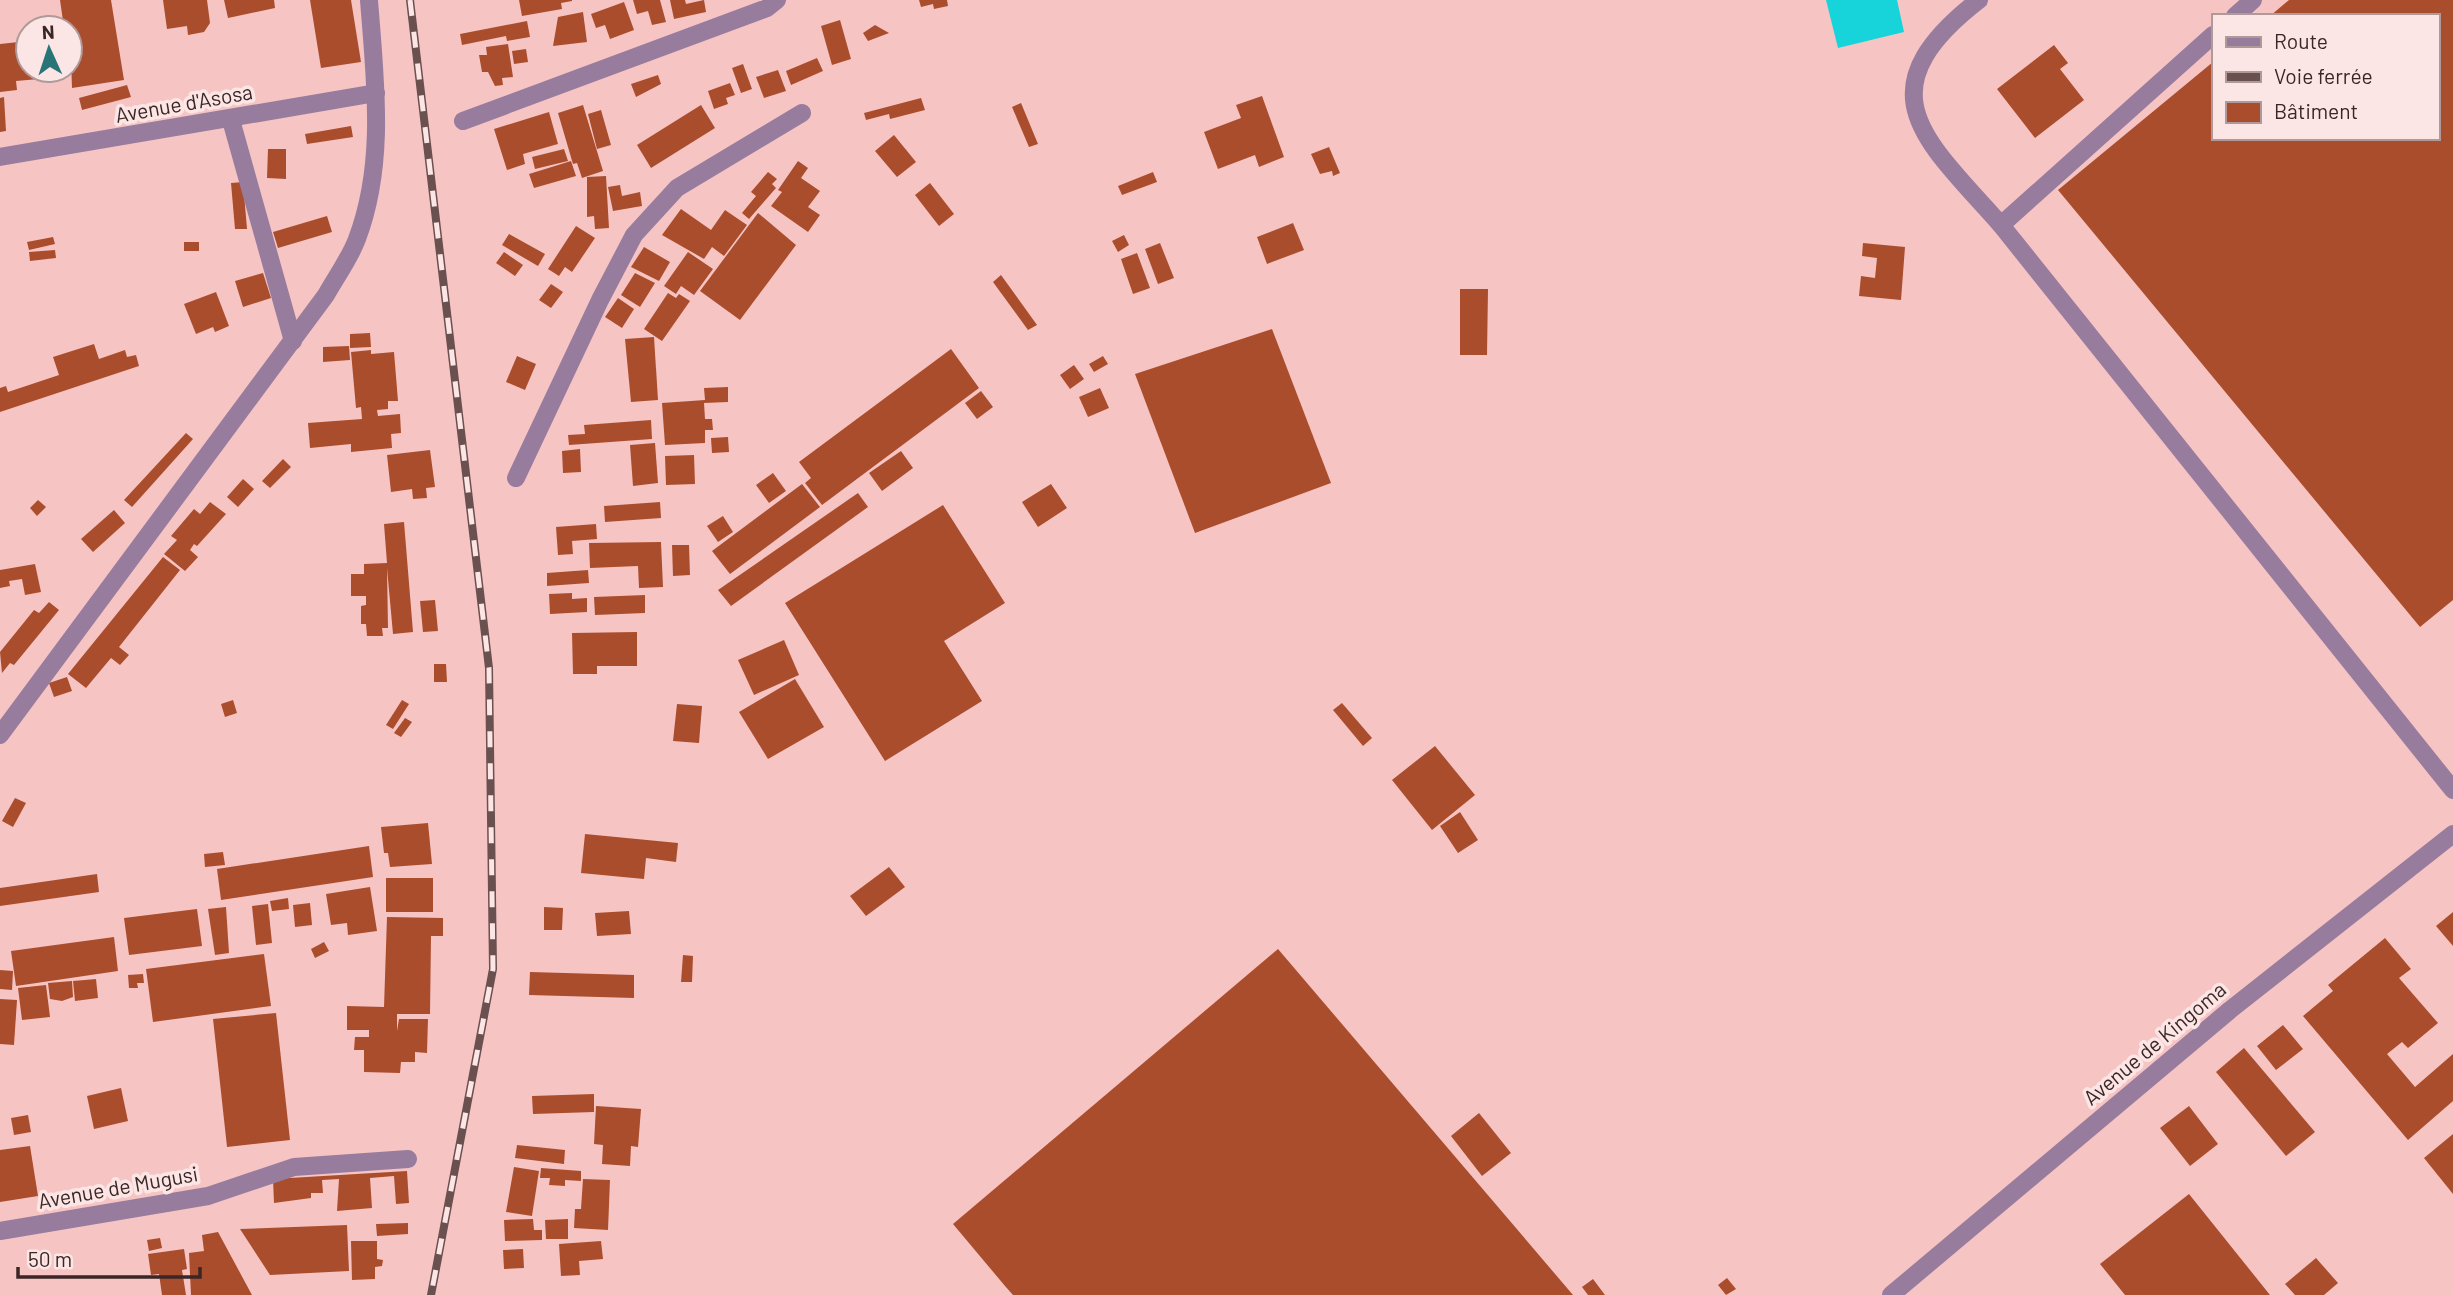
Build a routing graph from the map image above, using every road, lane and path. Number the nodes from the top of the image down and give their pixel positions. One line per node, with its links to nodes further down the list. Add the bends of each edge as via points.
1 (369, 0): 7 (street)
2 (778, 0): 10 (street, via 767,8)
3 (1979, 0): 12 (street, via 1936,39 1923,60 1913,97 1928,143)
4 (2253, 0): 5 (street)
5 (2237, 14)
6 (2212, 36): 12 (street)
7 (376, 93): 9 (street, Avenue d'Asosa); 13 (street, via 375,173 357,240)
8 (802, 114): 14 (street, via 677,188 634,235)
9 (231, 120): 11 (street, Avenue d'Asosa); 13 (street)
10 (463, 121)
11 (0, 158)
12 (2001, 225): 16 (street)
13 (293, 341): 15 (street)
14 (516, 478)
15 (0, 735)
16 (2453, 790)
17 (2453, 834): 20 (street, Avenue de Kingoma, via 2230,1010)
18 (408, 1159): 19 (street, Avenue de Mugusi, via 294,1167 198,1198)
19 (0, 1230)
20 (1891, 1295)

